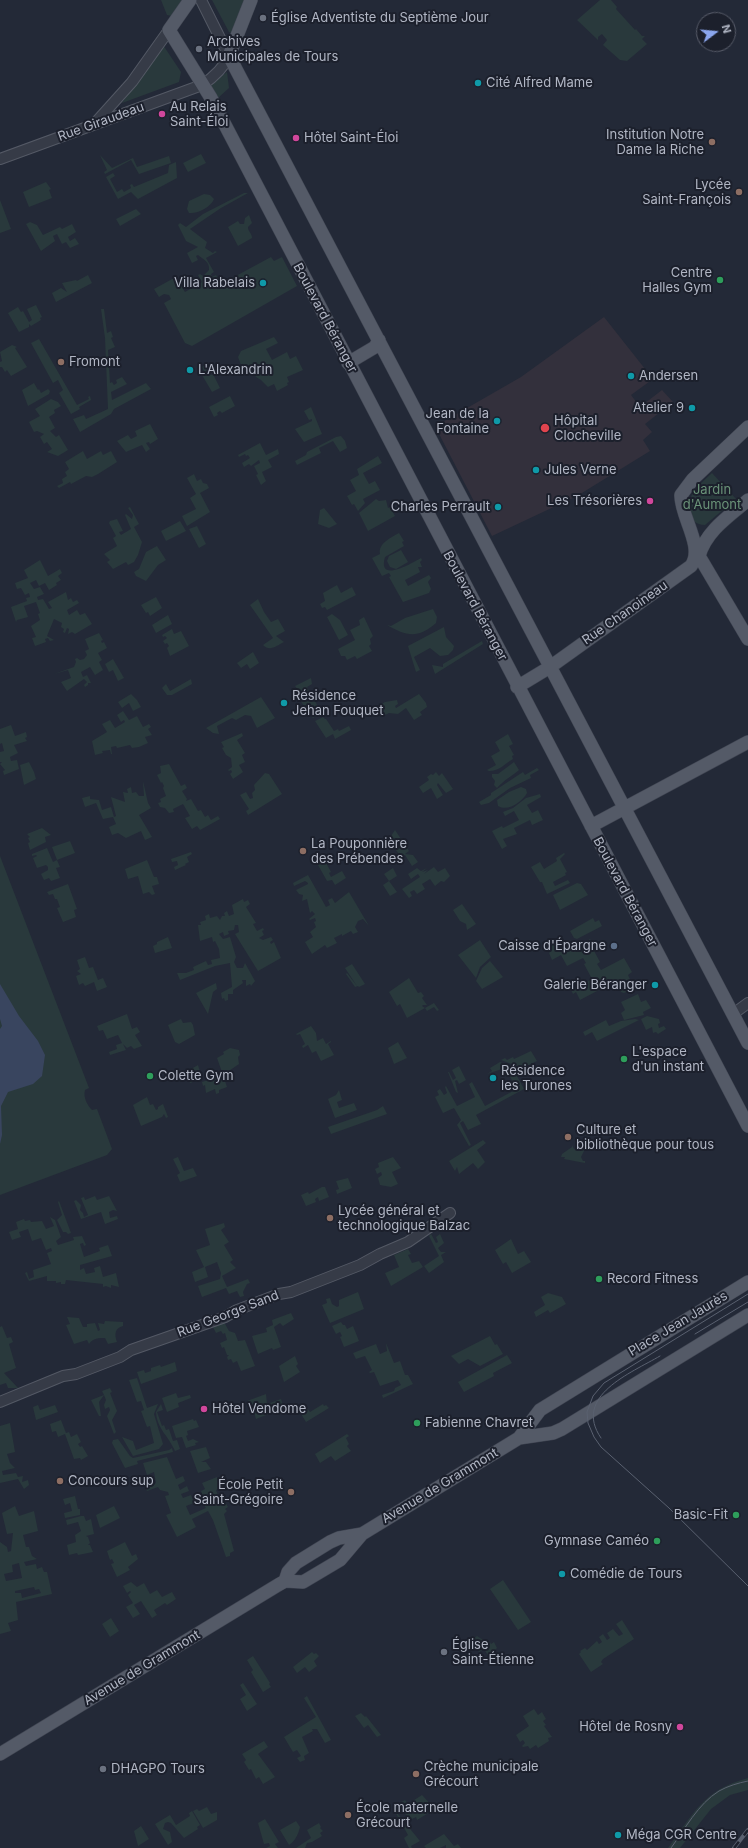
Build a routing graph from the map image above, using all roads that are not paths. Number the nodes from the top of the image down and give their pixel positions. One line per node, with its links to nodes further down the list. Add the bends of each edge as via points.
1 (190, 0): 4 (main road)
2 (201, 0): 5 (street)
3 (251, 0): 5 (main road)
4 (169, 30): 6 (main road, Boulevard Béranger); 7 (street, via 132,82)
5 (229, 56): 6 (street, Rue Giraudeau, via 222,68); 9 (main road)
6 (202, 84): 7 (street, Rue Giraudeau); 10 (main road, Boulevard Béranger)
7 (95, 123): 8 (street, Rue Giraudeau)
8 (0, 159)
9 (379, 340): 10 (main road, via 375,347); 17 (main road)
10 (348, 363): 18 (main road, Boulevard Béranger)
11 (748, 427): 13 (main road, via 683,492 682,505)
12 (748, 500): 14 (main road, Rue Chanoineau)
13 (689, 524): 14 (main road, via 704,531); 15 (main road)
14 (715, 528): 15 (main road, Rue Chanoineau)
15 (697, 556): 16 (main road); 17 (main road, Rue Chanoineau, via 691,566 674,579)
16 (748, 639)
17 (550, 667): 18 (main road, Rue Chanoineau); 20 (main road)
18 (517, 687): 21 (main road, Boulevard Béranger)
19 (748, 742): 20 (main road)
20 (624, 808): 21 (main road); 23 (main road)
21 (591, 826): 25 (main road, Boulevard Béranger)
22 (748, 1004): 23 (street)
23 (732, 1014): 24 (main road)
24 (748, 1044)
25 (748, 1126)
26 (450, 1214): 30 (street, Rue George Sand, via 408,1242 360,1265 131,1350 120,1358 42,1384)
27 (748, 1282): 29 (main road, Place Jean Jaurès)
28 (748, 1315): 31 (main road, Avenue de Grammont, via 562,1430)
29 (609, 1367): 31 (main road, Avenue de Grammont, via 540,1410)
30 (0, 1402)
31 (519, 1438): 32 (main road, Avenue de Grammont)
32 (362, 1534): 33 (main road, Avenue de Grammont, via 340,1560 304,1582); 33 (main road, Avenue de Grammont, via 339,1538 296,1563 288,1572)
33 (285, 1582): 34 (main road, Avenue de Grammont)
34 (0, 1754)

